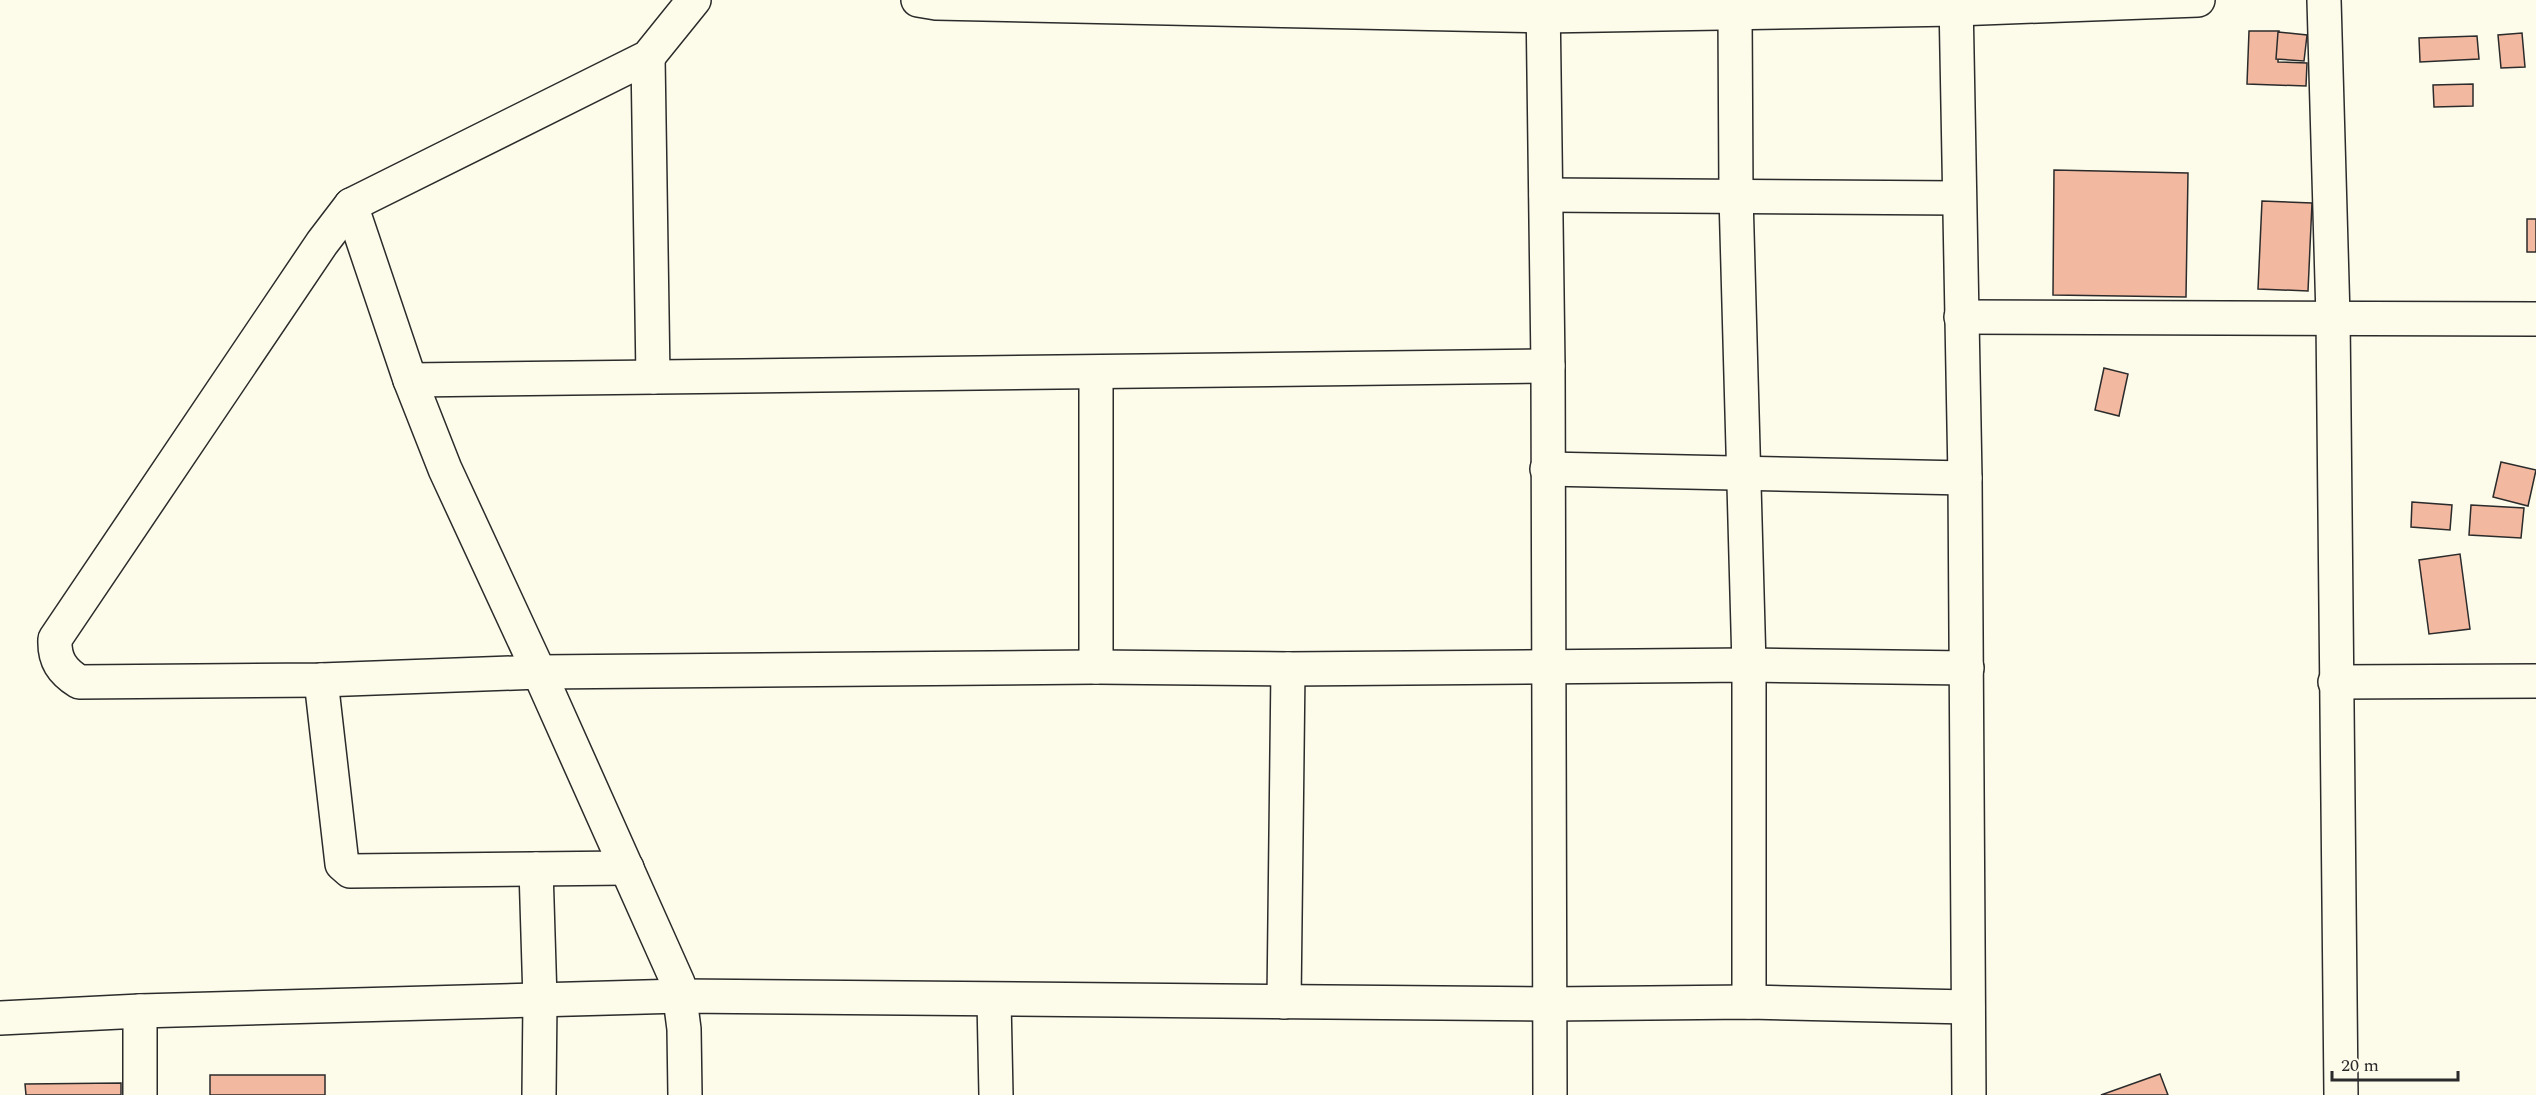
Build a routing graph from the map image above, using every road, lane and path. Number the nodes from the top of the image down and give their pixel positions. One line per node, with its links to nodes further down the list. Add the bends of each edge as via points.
1 (694, 0): 8 (street)
2 (918, 0): 6 (street)
3 (2198, 0): 5 (street)
4 (2324, 0): 14 (street)
5 (1956, 4): 7 (street); 11 (street)
6 (1543, 8): 7 (street); 9 (street)
7 (1735, 12): 10 (street)
8 (648, 57): 12 (street); 18 (street)
9 (1546, 195): 10 (street); 16 (street)
10 (1736, 196): 11 (street); 21 (street)
11 (1959, 198): 13 (street)
12 (351, 205): 19 (street); 29 (street, via 55,639 54,652 59,665 79,682)
13 (1961, 317): 14 (street); 22 (street)
14 (2333, 317): 15 (street); 31 (street)
15 (2536, 320)
16 (1548, 366): 17 (street); 20 (street)
17 (1096, 374): 18 (street); 25 (street)
18 (653, 377): 19 (street)
19 (410, 380): 28 (street, via 445,469)
20 (1547, 469): 21 (street); 24 (street)
21 (1745, 473): 22 (street); 23 (street)
22 (1965, 478): 26 (street)
23 (1749, 665): 24 (street); 26 (street); 38 (street)
24 (1549, 666): 27 (street); 39 (street)
25 (1096, 667): 27 (street); 28 (street)
26 (1967, 668): 40 (street)
27 (1288, 669): 37 (street)
28 (539, 672): 29 (street); 32 (street)
29 (321, 680): 33 (street, via 342,864 346,868 354,872)
30 (2536, 681): 31 (street)
31 (2335, 682): 49 (street)
32 (627, 868): 33 (street); 34 (street)
33 (536, 869): 35 (street)
34 (681, 996): 35 (street); 36 (street); 45 (street)
35 (540, 1000): 41 (street); 44 (street)
36 (994, 1000): 37 (street); 46 (street)
37 (1284, 1002): 39 (street)
38 (1749, 1002): 39 (street); 40 (street)
39 (1549, 1004): 47 (street)
40 (1968, 1007): 48 (street)
41 (140, 1011): 42 (street); 43 (street)
42 (0, 1018)
43 (140, 1095)
44 (538, 1095)
45 (685, 1095)
46 (996, 1095)
47 (1550, 1095)
48 (1970, 1095)
49 (2341, 1095)

